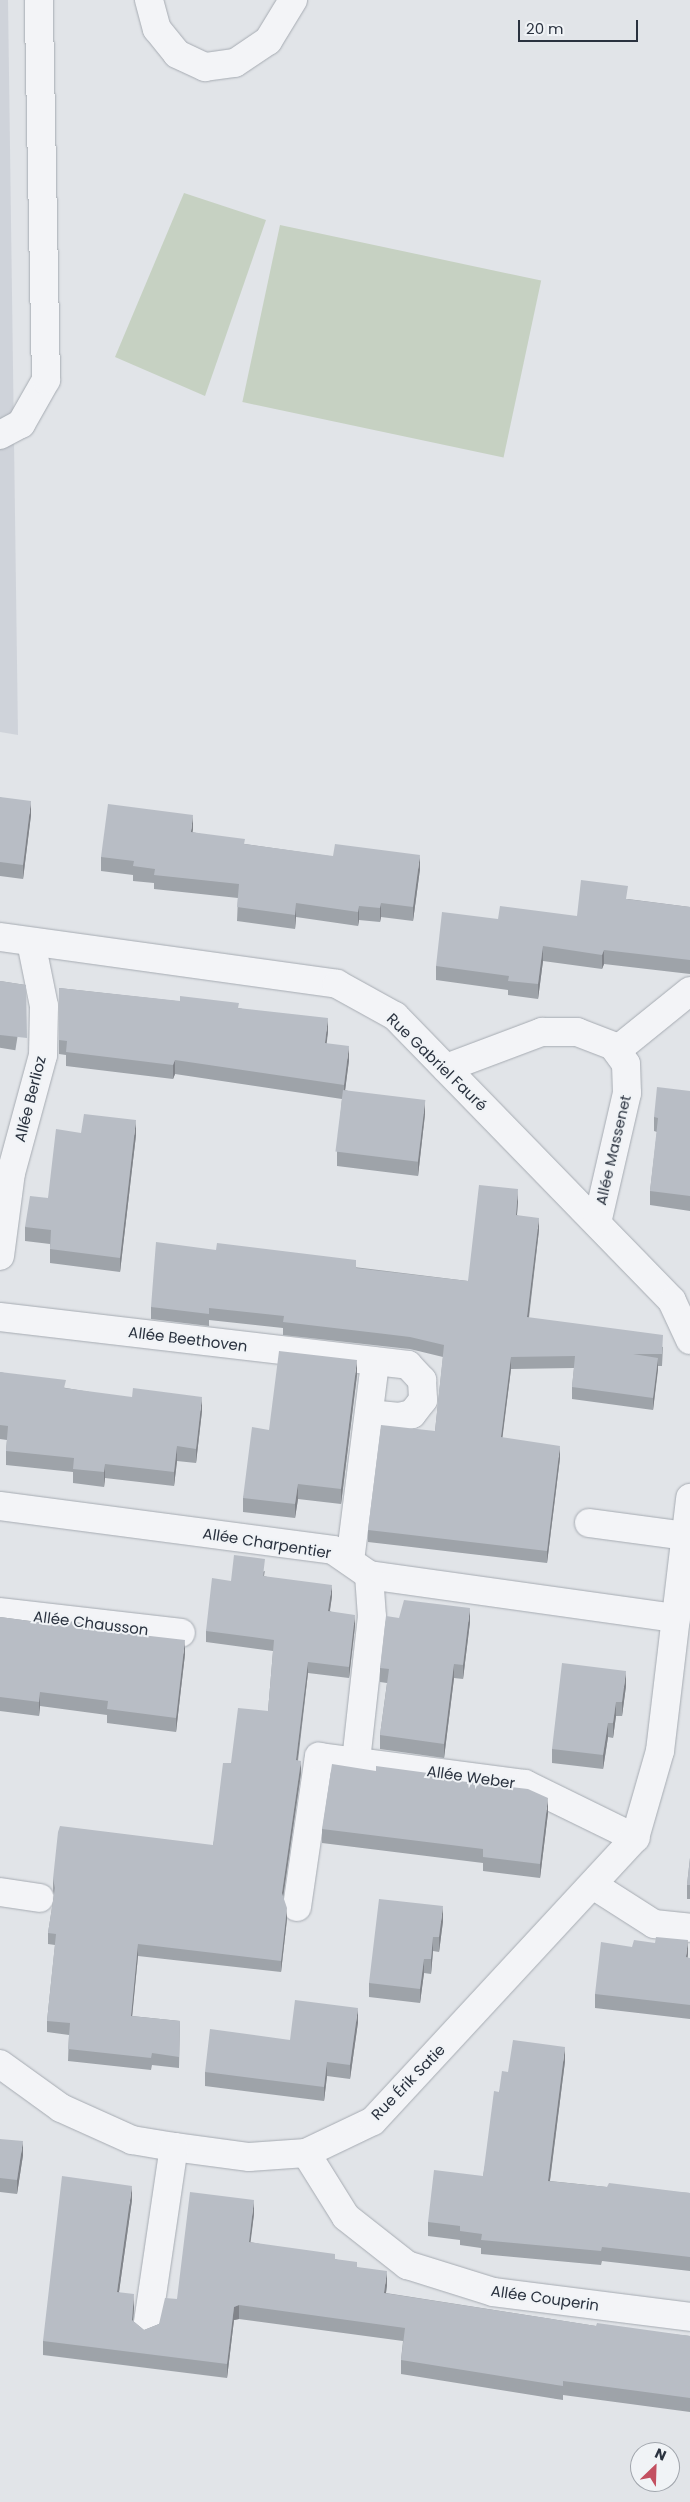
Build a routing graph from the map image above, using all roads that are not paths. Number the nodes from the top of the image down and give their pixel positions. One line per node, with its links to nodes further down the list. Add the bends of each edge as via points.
1 (39, 0): 4 (street, via 46,380 21,424)
2 (149, 0): 3 (street, via 157,30 177,54 205,67 235,63 268,41)
3 (293, 0)
4 (0, 435)
5 (0, 937): 6 (street, Rue Gabriel Fauré)
6 (31, 942): 9 (street, Rue Gabriel Fauré, via 337,984 395,1016); 11 (street, Allée Berlioz, via 44,1006 42,1054 11,1173)
7 (690, 991): 8 (street)
8 (617, 1050): 9 (street, via 577,1032 542,1032); 10 (street, Allée Massenet, via 626,1064 627,1093)
9 (446, 1068): 10 (street, Rue Gabriel Fauré)
10 (597, 1222): 13 (street, Rue Gabriel Fauré, via 672,1301)
11 (0, 1256)
12 (0, 1317): 14 (street, Allée Beethoven)
13 (689, 1335)
14 (375, 1362): 15 (street); 15 (street, Allée Beethoven, via 408,1365 422,1380 423,1400 412,1414 399,1417)
15 (371, 1414): 20 (street)
16 (690, 1498): 19 (street)
17 (0, 1506): 20 (street, Allée Charpentier, via 333,1550)
18 (589, 1523): 19 (street)
19 (686, 1536): 22 (street)
20 (359, 1568): 22 (street, Allée Charpentier); 24 (street, via 372,1617)
21 (0, 1612): 23 (street, Allée Chausson)
22 (676, 1618): 25 (street, Rue Érik Satie, via 660,1751)
23 (181, 1634)
24 (356, 1761): 25 (street, Allée Weber, via 525,1784); 29 (street, Allée Weber, via 319,1757)
25 (635, 1838): 26 (street, Rue Érik Satie)
26 (593, 1884): 30 (street, via 654,1924); 33 (street, Rue Érik Satie, via 373,2120)
27 (0, 1892): 28 (street)
28 (40, 1898)
29 (297, 1907)
30 (690, 1928)
31 (0, 2064): 32 (street, Rue Érik Satie, via 61,2108 132,2140)
32 (174, 2147): 33 (street, Rue Érik Satie, via 249,2158); 35 (street)
33 (306, 2153): 34 (street, Allée Couperin, via 346,2216 407,2265 493,2292)
34 (690, 2317)
35 (147, 2329)

